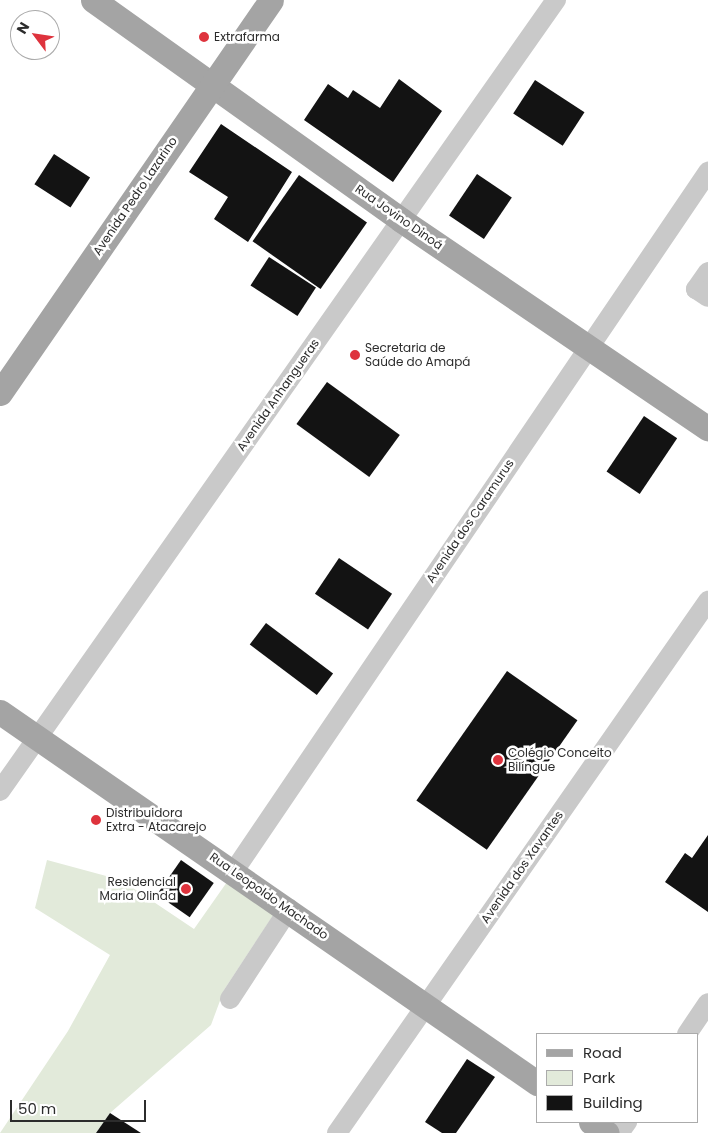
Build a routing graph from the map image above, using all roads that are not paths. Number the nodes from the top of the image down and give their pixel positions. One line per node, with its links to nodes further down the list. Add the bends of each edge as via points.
1 (93, 0): 4 (main road, Rua Jovino Dinoá)
2 (271, 0): 4 (main road, Avenida Pedro Lazarino)
3 (556, 0): 6 (street, Avenida Anhangueras)
4 (212, 84): 6 (main road, Rua Jovino Dinoá); 10 (main road, Avenida Pedro Lazarino)
5 (708, 172): 9 (street, Avenida dos Caramurus)
6 (401, 220): 9 (main road, Rua Jovino Dinoá); 14 (street, Avenida Anhangueras)
7 (708, 272): 8 (street, via 696,289)
8 (708, 297)
9 (588, 345): 11 (main road, Rua Jovino Dinoá); 16 (street, Avenida dos Caramurus)
10 (0, 393)
11 (708, 429)
12 (708, 601): 20 (street, Avenida dos Xavantes)
13 (0, 712): 14 (main road, Rua Leopoldo Machado)
14 (37, 738): 15 (street, Avenida Anhangueras); 16 (main road, Rua Leopoldo Machado)
15 (0, 791)
16 (234, 871): 17 (main road, Rua Leopoldo Machado)
17 (289, 910): 18 (street); 20 (main road, Rua Leopoldo Machado)
18 (230, 999)
19 (708, 1003): 21 (street)
20 (426, 1004): 22 (main road, Rua Leopoldo Machado); 24 (street, Avenida dos Xavantes)
21 (688, 1033)
22 (536, 1082)
23 (592, 1123): 25 (main road)
24 (337, 1133)
25 (607, 1133)

